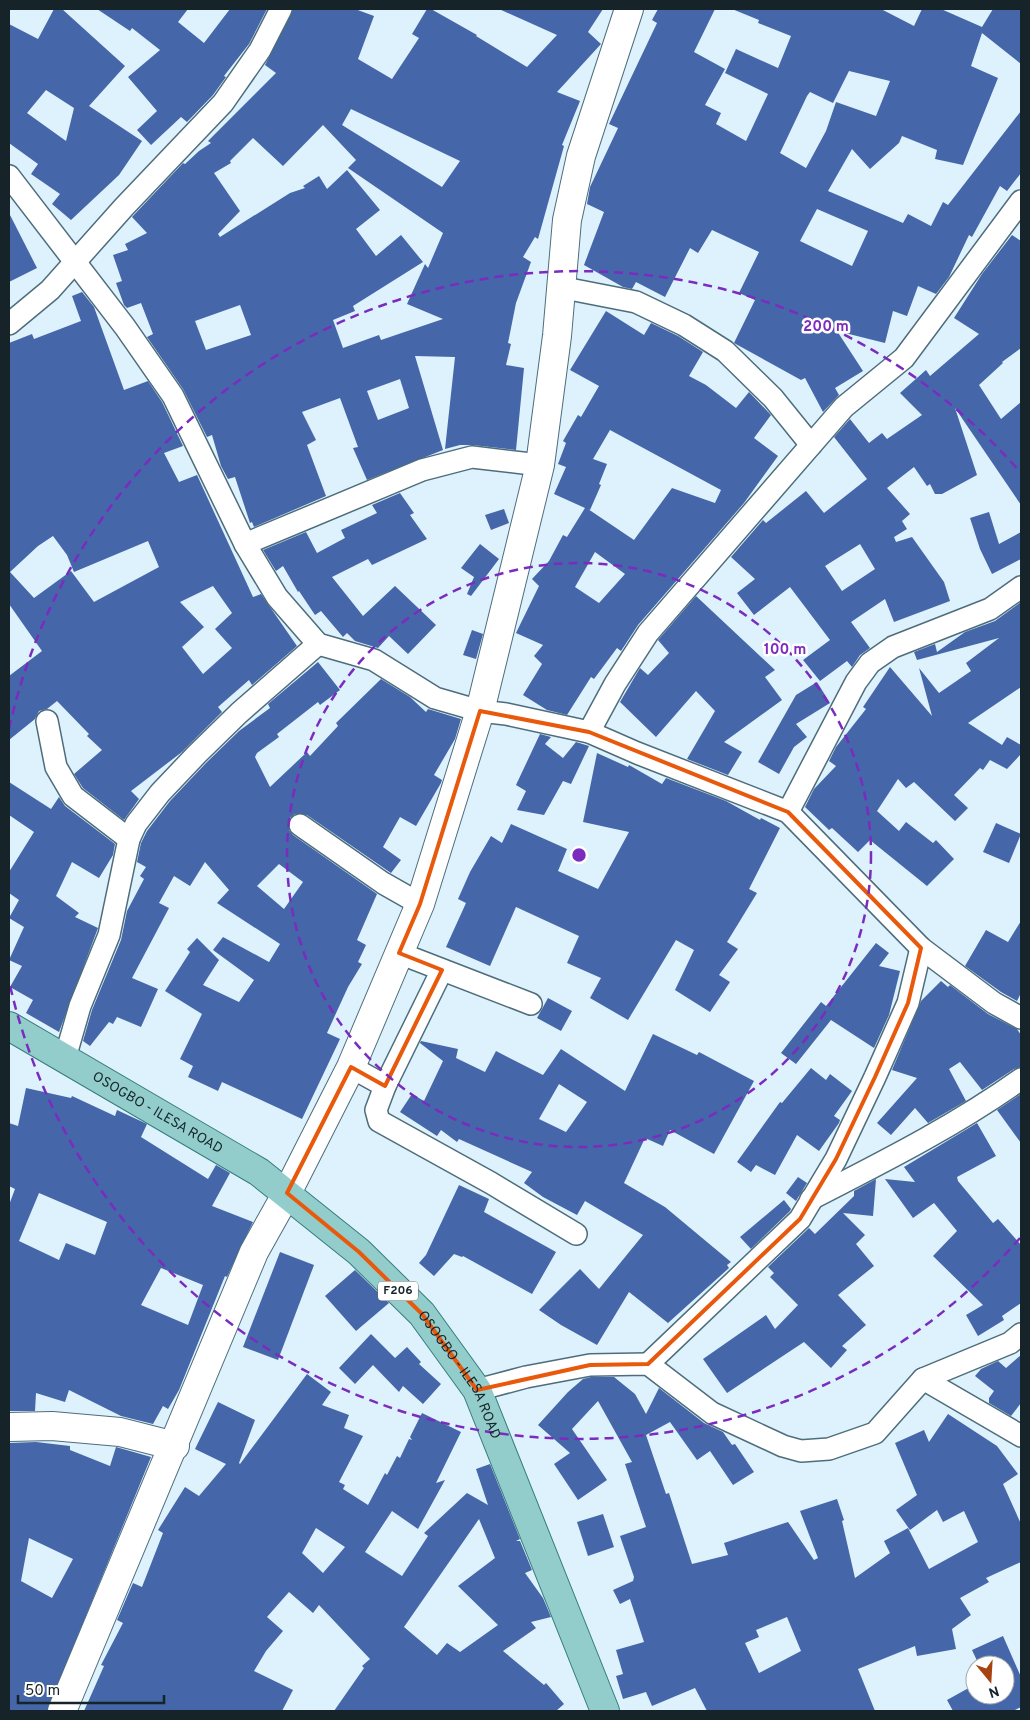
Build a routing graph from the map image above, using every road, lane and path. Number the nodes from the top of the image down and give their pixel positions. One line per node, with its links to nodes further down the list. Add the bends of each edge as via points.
1 (281, 9): 5 (street, via 260,50 223,103)
2 (629, 9): 6 (main road, via 581,156 567,220)
3 (9, 176): 5 (street)
4 (1018, 211): 8 (street, via 904,358 844,407)
5 (75, 260): 7 (street, via 50,290); 10 (street, via 173,396)
6 (560, 287): 8 (street, via 636,302 684,325 725,351 772,398); 9 (main road)
7 (9, 324)
8 (811, 445): 15 (street, via 648,634)
9 (540, 465): 10 (street, via 472,456 422,470); 13 (main road)
10 (246, 544): 12 (street, via 277,597)
11 (1021, 587): 16 (street, via 990,609 893,647 870,663 856,682)
12 (318, 644): 13 (street, via 374,660 435,698); 18 (street, via 239,713 160,793 136,824)
13 (480, 711): 15 (street); 19 (main road)
14 (47, 721): 18 (street, via 56,767 73,796)
15 (589, 732): 16 (street)
16 (788, 812): 20 (street)
17 (300, 825): 19 (street, via 383,883)
18 (129, 840): 26 (street, via 109,935 80,1006)
19 (420, 904): 21 (main road)
20 (921, 948): 24 (street, via 994,1004); 31 (street, via 908,1003 836,1158)
21 (399, 953): 22 (street); 27 (main road)
22 (442, 970): 23 (street); 29 (street)
23 (531, 1004)
24 (1021, 1018)
25 (9, 1026): 26 (main road, OSOGBO - ILESA ROAD / F206)
26 (65, 1058): 30 (main road, OSOGBO - ILESA ROAD / F206, via 259,1172)
27 (351, 1067): 29 (street); 30 (main road)
28 (1021, 1079): 31 (street, via 982,1107 913,1147)
29 (385, 1086): 32 (street, via 376,1110 379,1121)
30 (287, 1193): 36 (main road, OSOGBO - ILESA ROAD / F206, via 359,1252 422,1314); 39 (main road, via 254,1252)
31 (810, 1200): 34 (street, via 800,1219)
32 (576, 1234)
33 (1021, 1334): 35 (street, via 1010,1343)
34 (648, 1364): 35 (street, via 712,1413 801,1451 829,1449 875,1433); 36 (street, via 590,1365)
35 (923, 1379): 38 (street)
36 (477, 1390): 41 (main road, OSOGBO - ILESA ROAD / F206)
37 (9, 1427): 39 (main road, via 52,1426 120,1432)
38 (1021, 1436)
39 (174, 1446): 40 (main road)
40 (62, 1711)
41 (605, 1711)

